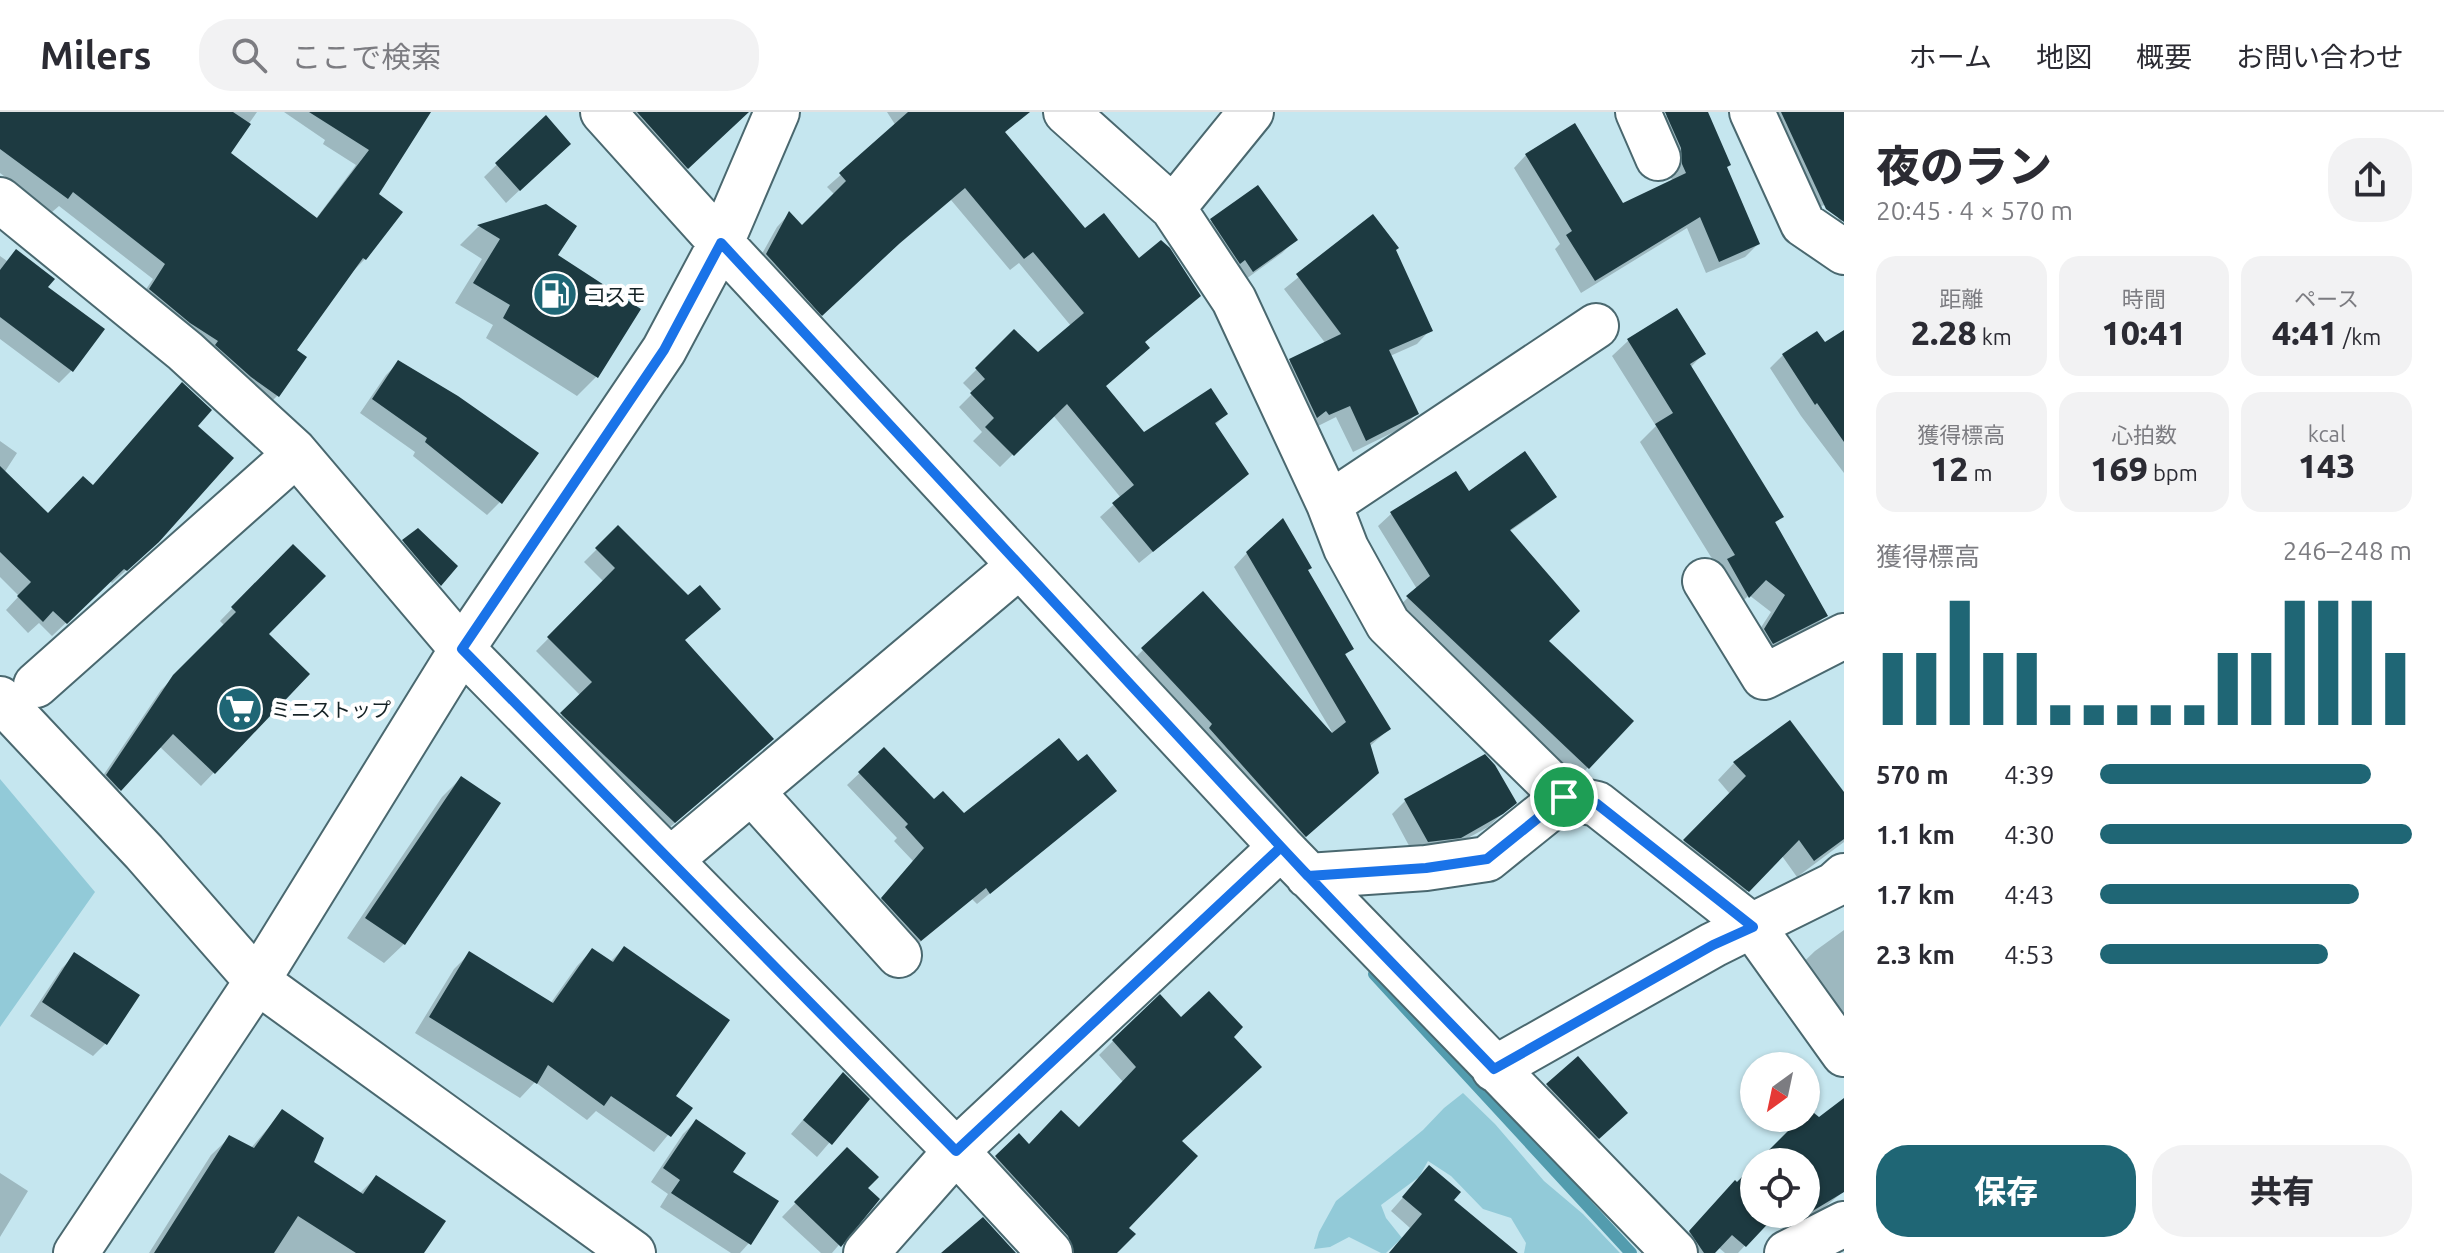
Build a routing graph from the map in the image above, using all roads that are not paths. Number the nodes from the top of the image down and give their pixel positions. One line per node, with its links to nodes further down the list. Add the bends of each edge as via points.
1 (603, 112): 10 (street)
2 (777, 112): 10 (street)
3 (1066, 112): 9 (street)
4 (1251, 112): 9 (street)
5 (1638, 112): 7 (street)
6 (1752, 112): 11 (street, via 1803,224)
7 (1658, 158)
8 (0, 200): 18 (street, via 185,351 294,451)
9 (1173, 208): 14 (street, via 1234,300)
10 (721, 243): 15 (street); 18 (street, via 664,350)
11 (1844, 252)
12 (1596, 326): 14 (street)
13 (286, 463): 19 (street)
14 (1329, 504): 21 (street, via 1346,548 1388,624)
15 (1007, 576): 20 (street); 23 (street)
16 (1705, 581): 17 (street, via 1764,677)
17 (1844, 636)
18 (462, 649): 22 (street); 27 (street)
19 (11, 705): 27 (street)
20 (752, 792): 22 (street); 26 (street)
21 (1564, 797): 23 (street, via 1487,859 1426,868); 25 (street, via 1597,804)
22 (670, 860): 30 (street)
23 (1294, 861): 29 (street); 30 (street)
24 (1844, 876): 25 (street)
25 (1753, 927): 28 (street); 29 (street)
26 (899, 955)
27 (257, 981): 33 (street); 34 (street)
28 (1844, 1054)
29 (1494, 1069): 32 (street)
30 (956, 1151): 35 (street); 36 (street)
31 (1844, 1224): 37 (street)
32 (1665, 1248)
33 (76, 1253)
34 (633, 1253)
35 (866, 1253)
36 (1050, 1253)
37 (1787, 1253)

